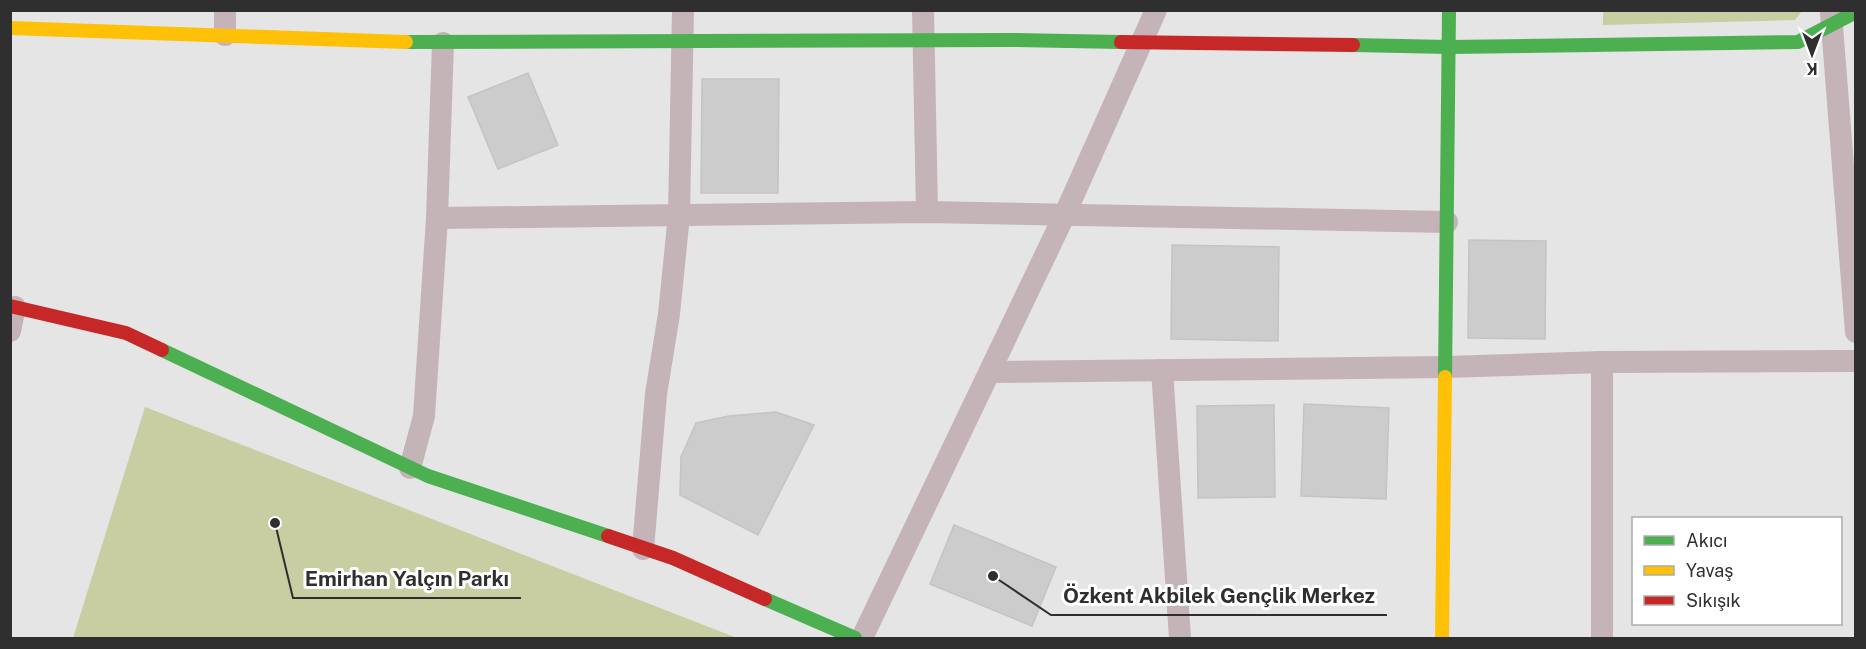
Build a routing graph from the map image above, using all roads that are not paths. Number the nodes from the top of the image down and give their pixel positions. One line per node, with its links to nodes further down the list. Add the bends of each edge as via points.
1 (225, 10): 9 (street)
2 (683, 10): 11 (street)
3 (923, 10): 10 (street)
4 (1156, 10): 12 (street)
5 (1449, 10): 14 (street)
6 (1856, 12): 7 (street)
7 (1832, 17): 14 (street, via 1798,42); 22 (street)
8 (10, 28): 9 (street)
9 (225, 35): 13 (street)
10 (923, 41): 11 (street); 12 (street); 15 (street)
11 (682, 42): 13 (street); 17 (street)
12 (1142, 42): 14 (street); 16 (street)
13 (443, 43): 18 (street)
14 (1449, 47): 19 (street)
15 (927, 212): 16 (street); 17 (street)
16 (1065, 214): 19 (street); 27 (street)
17 (679, 215): 18 (street); 29 (street, via 656,394)
18 (437, 218): 28 (street, via 424,416)
19 (1447, 222): 25 (street)
20 (13, 306): 21 (street); 28 (street, via 126,333)
21 (10, 331)
22 (1856, 332)
23 (1856, 361): 24 (street)
24 (1602, 362): 25 (street); 34 (street)
25 (1447, 368): 26 (street); 33 (street)
26 (1162, 370): 27 (street); 32 (street)
27 (990, 372): 31 (street)
28 (410, 468): 29 (street)
29 (643, 549): 30 (street, via 674,558)
30 (855, 639)
31 (862, 639)
32 (1180, 639)
33 (1442, 639)
34 (1602, 639)

